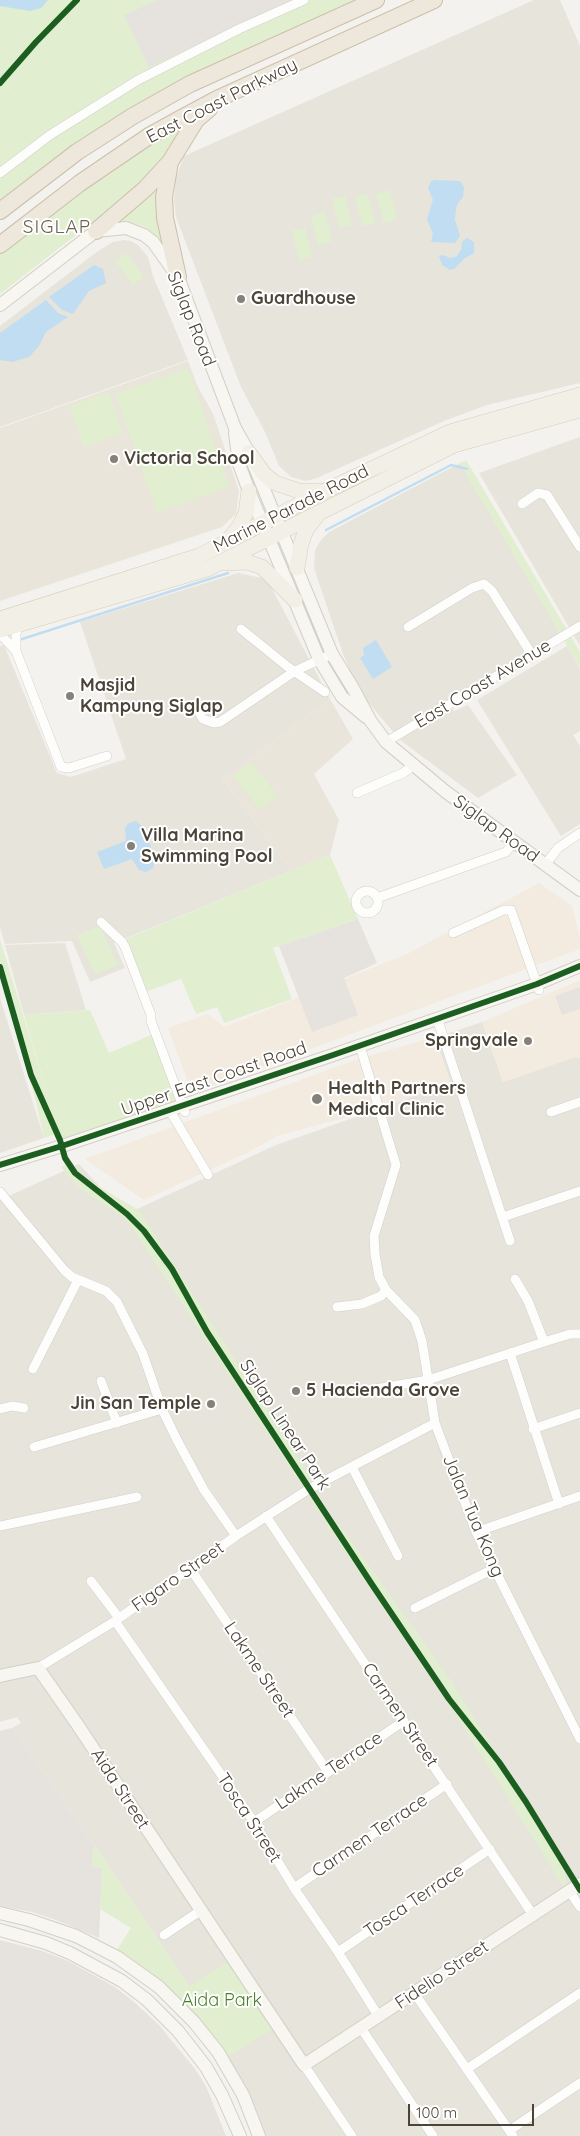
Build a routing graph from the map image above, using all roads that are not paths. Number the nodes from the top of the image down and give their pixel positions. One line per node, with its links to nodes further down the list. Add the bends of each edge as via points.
1 (304, 0): 6 (street, via 138,80 50,135)
2 (376, 0): 7 (highway, East Coast Parkway, via 190,84 77,152)
3 (434, 0): 4 (highway, East Coast Parkway)
4 (217, 99): 5 (highway, via 196,120); 9 (highway, East Coast Parkway, via 149,136 80,183)
5 (170, 162): 8 (highway, via 145,189); 10 (highway, via 164,197 165,218)
6 (0, 174)
7 (0, 211)
8 (96, 231): 10 (main road, Siglap Road, via 126,228 144,235 158,247); 11 (main road)
9 (0, 245)
10 (178, 277): 14 (main road, Siglap Road)
11 (0, 305)
12 (580, 395): 17 (main road, Marine Parade Road, via 450,432)
13 (580, 410): 19 (main road, Marine Parade Road, via 454,445)
14 (234, 428): 15 (main road, Siglap Road); 16 (main road, Siglap Road, via 239,464)
15 (249, 453): 17 (main road, via 275,483 299,491); 20 (main road, Siglap Road)
16 (249, 490): 20 (main road, Siglap Road); 22 (main road, via 246,513)
17 (325, 491): 20 (main road, Marine Parade Road)
18 (522, 504): 23 (street, via 538,493 547,495)
19 (322, 510): 21 (main road, Marine Parade Road); 25 (main road, via 306,530)
20 (268, 520): 21 (main road, Siglap Road); 22 (main road, Marine Parade Road)
21 (275, 535): 24 (main road, Marine Parade Road); 25 (main road, Siglap Road); 26 (main road, Siglap Road)
22 (226, 543): 27 (main road, Marine Parade Road, via 190,559)
23 (580, 547)
24 (220, 564): 26 (main road, via 246,562 262,567); 28 (main road, Marine Parade Road)
25 (297, 568): 35 (main road, Siglap Road)
26 (295, 600): 37 (main road, Siglap Road)
27 (0, 619)
28 (20, 624): 32 (main road, Marine Parade Road); 34 (street, via 16,634)
29 (580, 626): 36 (street, East Coast Avenue)
30 (408, 627): 36 (street, via 484,584 492,591)
31 (241, 629): 38 (street)
32 (0, 630)
33 (0, 634): 34 (street)
34 (16, 652): 43 (street, via 60,765 69,768)
35 (332, 654): 37 (street); 41 (main road, Siglap Road)
36 (532, 655): 42 (street, East Coast Avenue)
37 (319, 659): 38 (street); 41 (main road, Siglap Road, via 342,697)
38 (295, 671): 39 (street); 40 (street, via 220,722 203,719)
39 (326, 692)
40 (195, 706)
41 (370, 720): 42 (main road, Siglap Road)
42 (386, 742): 44 (main road, Siglap Road)
43 (107, 756)
44 (414, 765): 45 (street); 47 (main road, Siglap Road)
45 (357, 793)
46 (580, 833): 48 (street, via 558,848)
47 (514, 842): 48 (main road, Siglap Road); 50 (street, via 506,852)
48 (545, 865): 49 (main road, Siglap Road)
49 (580, 890)
50 (377, 898)
51 (102, 922): 58 (street, via 122,942 151,1014)
52 (453, 933): 54 (street, via 504,910 511,910)
53 (579, 968): 54 (main road, Upper East Coast Road)
54 (538, 987): 55 (main road, Upper East Coast Road)
55 (438, 1021): 56 (main road, Upper East Coast Road); 65 (street)
56 (361, 1049): 58 (main road, Upper East Coast Road); 69 (street, Jalan Tua Kong, via 396,1160 374,1236 377,1270)
57 (580, 1102): 59 (street)
58 (180, 1110): 60 (main road, Upper East Coast Road); 61 (main road, Upper East Coast Road); 62 (street)
59 (551, 1112)
60 (0, 1165)
61 (0, 1172)
62 (208, 1175)
63 (0, 1192): 68 (street, via 64,1270)
64 (580, 1192): 65 (street)
65 (503, 1218): 66 (street)
66 (510, 1241)
67 (515, 1279): 72 (street, via 528,1301)
68 (78, 1280): 74 (street); 80 (street, via 106,1291 117,1302 144,1354)
69 (386, 1290): 70 (street, via 362,1304); 75 (street, Jalan Tua Kong, via 415,1320)
70 (337, 1307)
71 (580, 1334): 72 (street)
72 (544, 1342): 73 (street)
73 (510, 1353): 75 (street); 84 (street)
74 (33, 1369)
75 (428, 1380): 77 (street); 83 (street, Jalan Tua Kong)
76 (101, 1382): 82 (street)
77 (358, 1392)
78 (24, 1408): 79 (street)
79 (0, 1409)
80 (162, 1409): 82 (street); 93 (street, via 204,1490)
81 (580, 1413): 84 (street)
82 (117, 1423): 85 (street)
83 (435, 1423): 86 (street, Figaro Street); 92 (street, Jalan Tua Kong)
84 (533, 1429): 89 (street)
85 (34, 1447)
86 (352, 1467): 90 (street, Figaro Street, via 309,1488); 94 (street)
87 (580, 1496): 89 (street)
88 (137, 1497): 91 (street)
89 (559, 1504): 92 (street)
90 (266, 1516): 93 (street, Figaro Street); 102 (street, Carmen Street)
91 (0, 1526)
92 (476, 1532): 96 (street, Jalan Tua Kong)
93 (236, 1536): 95 (street, Figaro Street)
94 (398, 1556)
95 (190, 1568): 99 (street, Figaro Street); 104 (street, Lakme Street)
96 (493, 1569): 98 (street); 103 (street, Jalan Tua Kong)
97 (92, 1581): 99 (street, Tosca Street)
98 (415, 1608)
99 (117, 1620): 100 (street, Figaro Street); 106 (street, Tosca Street)
100 (38, 1668): 101 (main road, Figaro Street); 111 (main road, Aida Street)
101 (0, 1676)
102 (404, 1721): 104 (street, Lakme Terrace); 105 (street, Carmen Street)
103 (580, 1739)
104 (328, 1772): 106 (street, Lakme Terrace)
105 (447, 1784): 107 (street, Carmen Street); 108 (street, Carmen Terrace)
106 (254, 1822): 108 (street, Tosca Street)
107 (490, 1849): 113 (street, Carmen Street); 116 (street, Tosca Terrace)
108 (294, 1888): 116 (street, Tosca Street)
109 (575, 1888): 110 (street); 113 (main road, Fidelio Street)
110 (580, 1908)
111 (200, 1911): 115 (street); 121 (main road, Aida Street)
112 (0, 1913): 126 (main road, via 76,1936 117,1957 159,1987 218,2052 242,2095)
113 (533, 1915): 118 (main road, Fidelio Street)
114 (0, 1930): 125 (main road, via 46,1943 79,1957 122,1981 147,2000 178,2030 206,2067)
115 (164, 1935)
116 (338, 1952): 119 (street, Tosca Street)
117 (580, 1993): 122 (street)
118 (415, 1994): 119 (main road, Fidelio Street); 122 (street)
119 (379, 2017): 120 (main road, Fidelio Street)
120 (361, 2028): 121 (main road, Fidelio Street); 128 (street)
121 (304, 2065): 127 (street, Aida Street)
122 (468, 2068): 124 (street)
123 (580, 2083): 124 (street)
124 (511, 2133)
125 (240, 2136)
126 (259, 2136)
127 (352, 2136)
128 (433, 2136)

